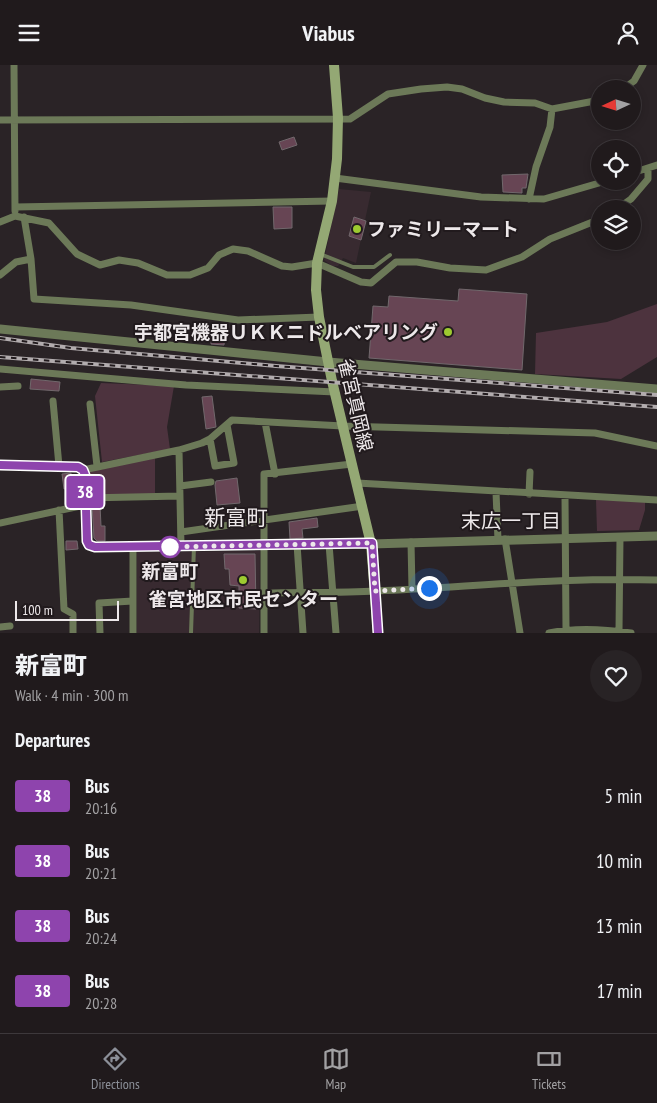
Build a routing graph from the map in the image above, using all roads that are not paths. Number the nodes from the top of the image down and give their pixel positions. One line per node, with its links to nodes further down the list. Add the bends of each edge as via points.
1 (14, 65): 9 (street)
2 (334, 65): 7 (main road, 雀宮真岡線)
3 (644, 65): 4 (street)
4 (635, 80)
5 (591, 102): 6 (street)
6 (552, 109): 7 (street, via 535,103 504,102 447,87 388,94 350,119); 15 (street, via 550,127)
7 (338, 118): 9 (street); 13 (main road, 雀宮真岡線)
8 (0, 120): 9 (street)
9 (14, 120): 18 (street)
10 (657, 165): 11 (street)
11 (648, 169): 12 (street); 16 (street, via 648,179)
12 (641, 171)
13 (335, 178): 15 (street, via 481,197); 17 (main road, 雀宮真岡線)
14 (591, 185): 15 (street, via 544,199)
15 (529, 199)
16 (630, 200)
17 (332, 201): 18 (street); 24 (main road, 雀宮真岡線)
18 (15, 207): 19 (street)
19 (15, 216): 20 (street); 21 (street)
20 (24, 217): 24 (street, via 49,223 77,254 100,265 119,260 138,263 167,275 190,275 208,268 219,255 233,249 248,251 282,266 292,267); 25 (street)
21 (0, 223)
22 (591, 223): 24 (street, via 550,239 522,257 486,270 396,262 371,283 361,282)
23 (390, 255): 24 (lane, via 374,267 353,267)
24 (318, 258): 27 (main road, 雀宮真岡線, via 316,290)
25 (31, 259): 26 (street, via 16,262); 27 (street, via 34,299 131,305 238,320)
26 (0, 275)
27 (319, 317): 29 (main road, 雀宮真岡線)
28 (0, 329): 29 (street)
29 (328, 361): 33 (street); 34 (main road, 雀宮真岡線)
30 (0, 369): 34 (street, via 186,385)
31 (0, 387): 32 (street)
32 (18, 387)
33 (657, 389)
34 (335, 392): 39 (main road, 雀宮真岡線)
35 (53, 401): 45 (street)
36 (90, 404): 46 (street)
37 (265, 422): 38 (street, via 232,420); 39 (street); 49 (street)
38 (227, 425): 40 (street); 40 (street, via 234,463 215,466)
39 (343, 426): 41 (street, via 596,433); 43 (main road, 雀宮真岡線)
40 (210, 439): 42 (street)
41 (657, 446)
42 (179, 449): 46 (street); 52 (street)
43 (352, 464): 49 (street); 51 (main road, 雀宮真岡線)
44 (0, 465): 45 (street)
45 (59, 466): 47 (street)
46 (96, 466): 47 (street)
47 (83, 470): 58 (street)
48 (530, 472): 54 (street)
49 (275, 474): 61 (street, via 264,475)
50 (211, 482): 52 (street)
51 (357, 483): 53 (street); 59 (main road, 雀宮真岡線)
52 (180, 486): 55 (street)
53 (496, 492): 54 (street); 67 (street)
54 (529, 494): 56 (street)
55 (180, 496): 58 (street); 63 (street)
56 (565, 496): 57 (street); 66 (street)
57 (657, 500)
58 (85, 502): 60 (street); 74 (street, via 89,545)
59 (363, 506): 61 (street); 69 (main road, 雀宮真岡線)
60 (58, 510): 62 (street); 90 (street, via 64,609 73,614)
61 (264, 520): 63 (street); 70 (street)
62 (0, 523)
63 (181, 532): 75 (street)
64 (657, 536): 65 (street)
65 (620, 537): 66 (street); 76 (street)
66 (566, 538): 67 (street); 78 (street)
67 (501, 539): 68 (street); 79 (street)
68 (411, 542): 69 (street); 80 (street)
69 (372, 543): 72 (street); 81 (main road, 雀宮真岡線)
70 (264, 544): 71 (street); 73 (street); 84 (street)
71 (297, 544): 72 (street); 82 (street)
72 (329, 544): 83 (street)
73 (194, 546): 75 (street); 93 (lane)
74 (133, 547): 75 (street); 85 (street)
75 (181, 547)
76 (620, 579): 77 (street); 78 (street); 89 (street)
77 (657, 580)
78 (565, 581): 79 (street); 88 (street)
79 (512, 583): 80 (street); 98 (street)
80 (412, 589): 81 (street)
81 (375, 591): 83 (street); 97 (main road, 雀宮真岡線)
82 (300, 592): 83 (street); 84 (street); 95 (street)
83 (333, 592): 96 (street)
84 (264, 593): 94 (street)
85 (133, 601): 91 (street, via 99,603); 92 (street)
86 (0, 627): 87 (street)
87 (10, 627)
88 (566, 629): 89 (street); 99 (street)
89 (619, 631): 100 (street)
90 (73, 633)
91 (100, 633)
92 (133, 633)
93 (192, 633)
94 (264, 633)
95 (303, 633)
96 (336, 633)
97 (378, 633)
98 (520, 633)
99 (549, 633)
100 (631, 633)

